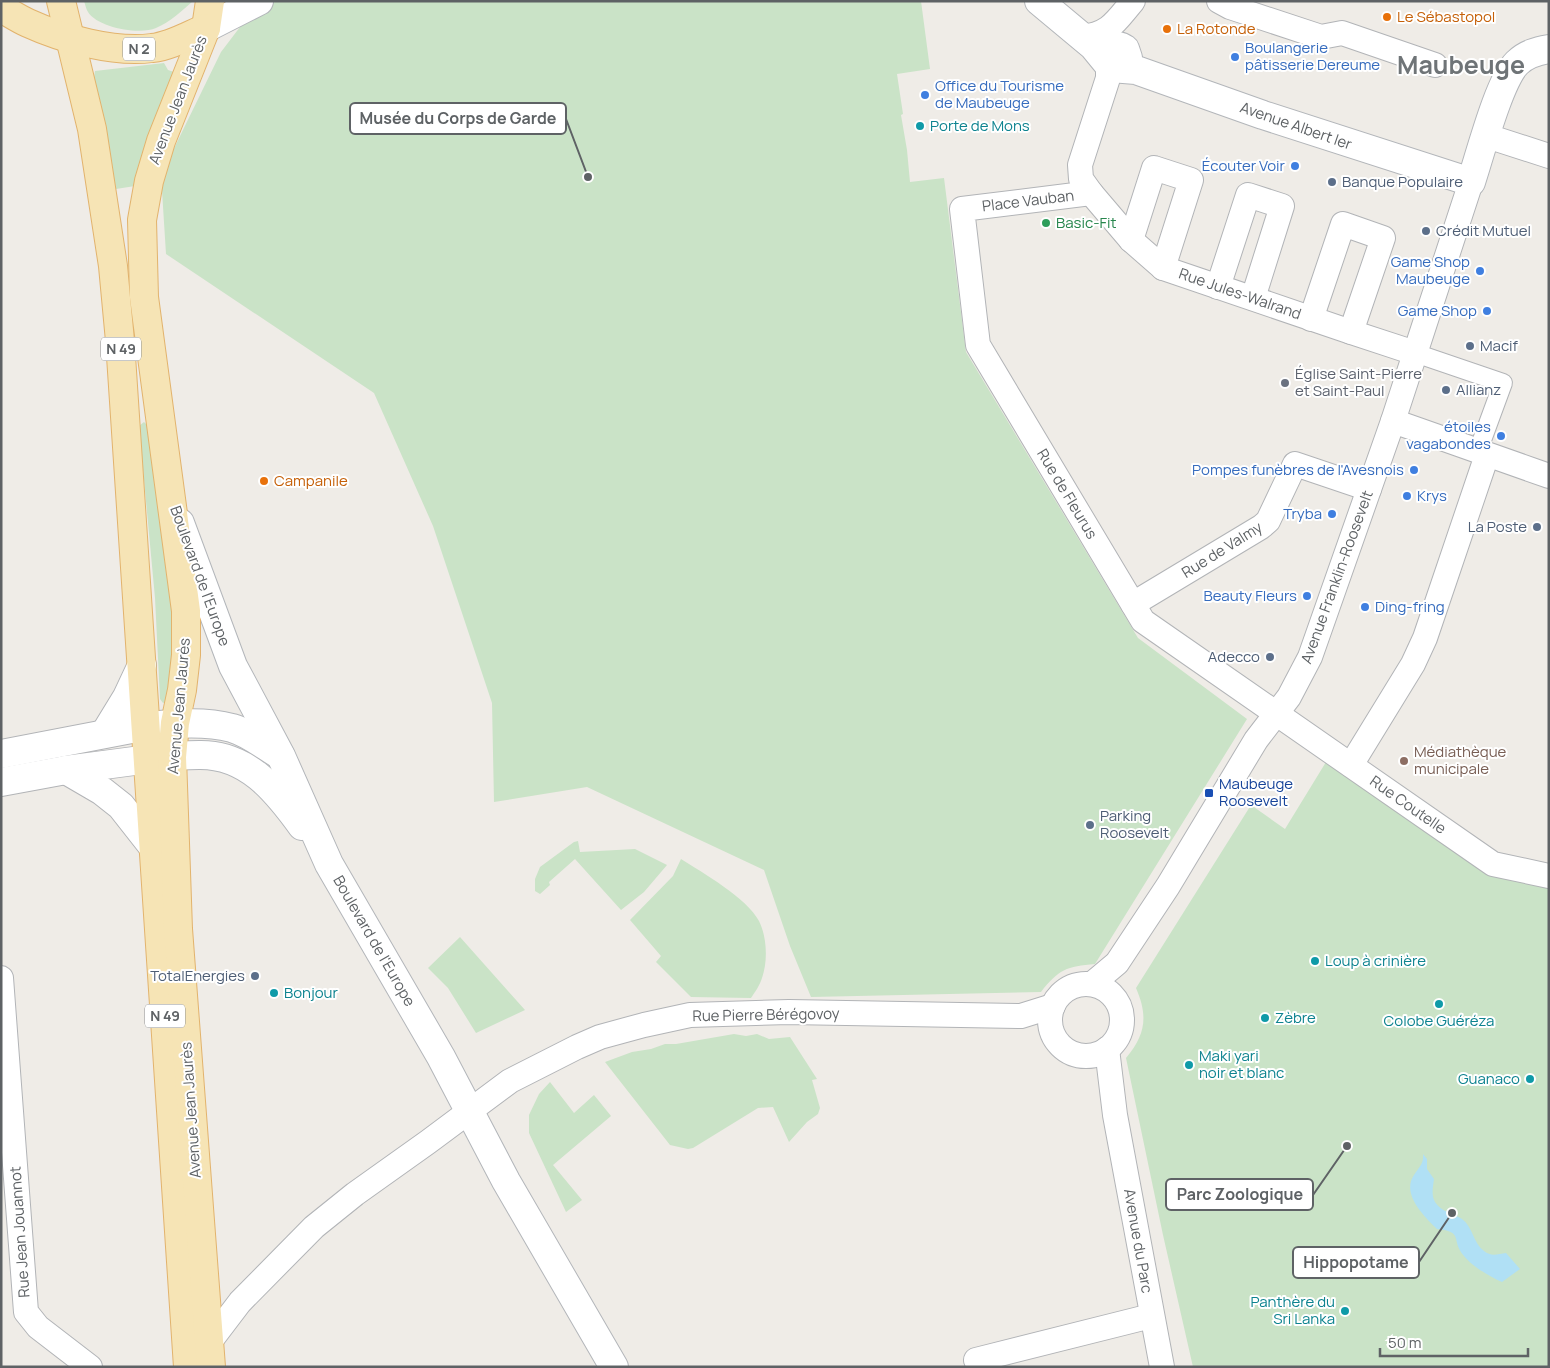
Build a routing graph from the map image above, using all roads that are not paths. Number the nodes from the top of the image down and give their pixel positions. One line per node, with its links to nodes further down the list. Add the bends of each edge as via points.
1 (61, 1): 10 (main road, Avenue Jean Jaurès)
2 (210, 1): 8 (main road, Avenue Jean Jaurès)
3 (260, 1): 8 (main road)
4 (1039, 1): 9 (main road)
5 (1227, 3): 13 (street, via 1321,37 1342,33)
6 (1, 8): 10 (main road, N 2, via 28,23)
7 (1126, 9): 9 (street, via 1111,28 1096,36); 12 (street)
8 (206, 28): 10 (main road, N 2, via 153,48 127,49); 30 (main road, Avenue Jean Jaurès / N 49, via 161,140 148,181 142,220 144,297)
9 (1082, 37): 12 (main road, Avenue Albert Ier)
10 (69, 38): 32 (main road, Avenue Jean Jaurès / N 49, via 92,128 113,266)
11 (1549, 49): 14 (main road, via 1537,51 1516,64)
12 (1118, 63): 16 (main road, Avenue Albert Ier, via 1263,115); 17 (street, Place Vauban, via 1080,165 1081,178)
13 (1435, 65)
14 (1487, 136): 15 (street); 16 (main road)
15 (1549, 156)
16 (1472, 182): 25 (street, Avenue Franklin-Roosevelt)
17 (1091, 193): 18 (street, Place Vauban); 19 (street, Rue Jules-Walrand)
18 (962, 209): 31 (street, Rue de Fleurus, via 978,345)
19 (1131, 240): 20 (street, Rue Jules-Walrand); 20 (street, via 1154,168 1191,180)
20 (1163, 268): 21 (street, Rue Jules-Walrand)
21 (1218, 286): 22 (street, Rue Jules-Walrand); 22 (street, via 1248,195 1282,206)
22 (1252, 298): 23 (street, Rue Jules-Walrand)
23 (1312, 319): 24 (street, Rue Jules-Walrand); 24 (street, via 1343,224 1383,238)
24 (1351, 332): 25 (street, Rue Jules-Walrand)
25 (1416, 353): 26 (street, Avenue Franklin-Roosevelt); 27 (street, via 1503,383)
26 (1393, 421): 27 (street); 29 (street, Avenue Franklin-Roosevelt)
27 (1483, 453): 28 (street); 40 (street, via 1425,638)
28 (1549, 476)
29 (1369, 489): 31 (street, Rue de Valmy, via 1295,464 1268,521); 33 (street, Avenue Franklin-Roosevelt, via 1310,657)
30 (171, 498): 34 (main road, Avenue Jean Jaurès / N 49, via 186,611 186,655); 38 (main road, Boulevard de l'Europe, via 233,666)
31 (1133, 604): 33 (street, Rue de Fleurus, via 1142,621)
32 (142, 665): 35 (main road, Avenue Jean Jaurès / N 49); 36 (main road)
33 (1277, 713): 40 (street, Rue Coutelle); 47 (street, Avenue Franklin-Roosevelt, via 1256,740)
34 (175, 723): 35 (main road); 38 (main road, via 234,728); 39 (main road, Avenue Jean Jaurès / N 49)
35 (147, 726): 36 (main road); 39 (main road, Avenue Jean Jaurès / N 49)
36 (105, 733): 37 (main road)
37 (1, 754)
38 (281, 756): 44 (main road, Boulevard de l'Europe)
39 (160, 758): 41 (main road); 43 (main road, Avenue Jean Jaurès / N 49); 44 (main road, via 200,754 220,757 260,776 287,806); 52 (main road, Avenue Jean Jaurès / N 49, via 178,928)
40 (1351, 765): 45 (street, Rue Coutelle, via 1493,864)
41 (66, 770): 42 (main road); 43 (main road, via 121,806)
42 (1, 782)
43 (154, 848): 55 (main road, Avenue Jean Jaurès / N 49)
44 (329, 864): 50 (main road, Boulevard de l'Europe)
45 (1549, 876)
46 (1, 978): 54 (street, Rue Jean Jouannot, via 26,1312 38,1327)
47 (1102, 989): 48 (street, via 1080,984 1068,988 1060,996); 49 (street, via 1119,1005 1122,1017 1116,1040)
48 (1052, 1016): 49 (street, via 1054,1035 1060,1044 1078,1054); 50 (street, Rue Pierre Bérégovoy, via 789,1012 690,1015 609,1035 577,1047 510,1081)
49 (1098, 1052): 51 (street, Avenue du Parc, via 1115,1115)
50 (469, 1112): 52 (street, Rue Pierre Bérégovoy, via 314,1227 240,1302); 56 (main road, Boulevard de l'Europe)
51 (1151, 1316): 53 (street); 57 (street, Avenue du Parc)
52 (210, 1355): 55 (street, Rue Pierre Bérégovoy)
53 (976, 1360)
54 (90, 1367)
55 (189, 1367)
56 (614, 1367)
57 (1162, 1367)

